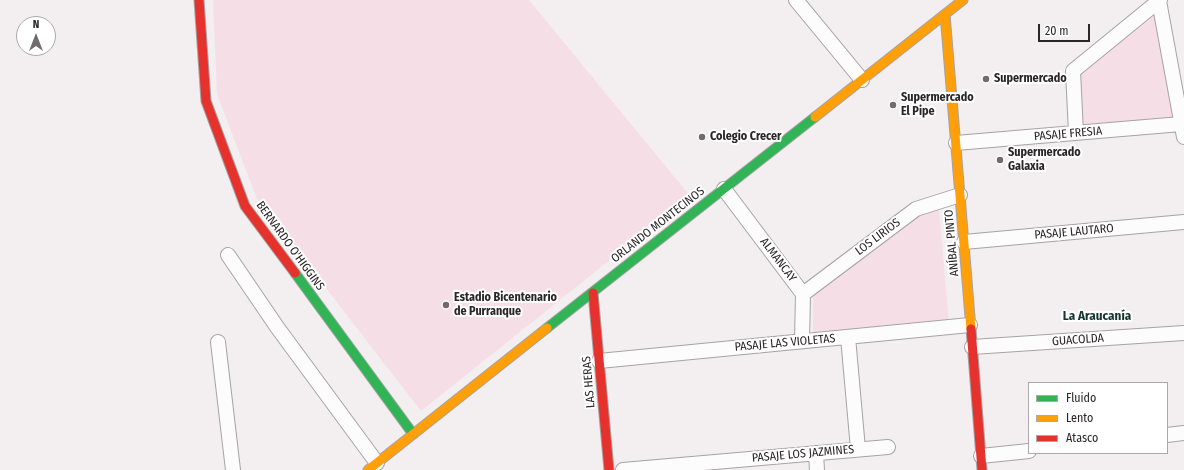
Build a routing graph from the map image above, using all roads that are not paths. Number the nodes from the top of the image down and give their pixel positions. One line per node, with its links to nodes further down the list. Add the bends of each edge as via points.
1 (199, 0): 25 (main road, BERNARDO O'HIGGINS, via 206,101 245,206)
2 (796, 0): 6 (street)
3 (963, 0): 5 (main road, ORLANDO MONTECINOS)
4 (1159, 0): 7 (street); 8 (street, via 1073,72)
5 (945, 14): 6 (main road, ORLANDO MONTECINOS); 9 (main road, ANÍBAL PINTO)
6 (862, 80): 10 (main road, ORLANDO MONTECINOS)
7 (1183, 130): 8 (street, PASAJE FRESIA)
8 (1076, 133): 9 (street, PASAJE FRESIA)
9 (956, 143): 11 (main road, ANÍBAL PINTO)
10 (724, 189): 15 (main road, ORLANDO MONTECINOS); 16 (street, ALMANCAY)
11 (960, 195): 13 (main road, ANÍBAL PINTO); 16 (street, LOS LIRIOS, via 916,209)
12 (1184, 222): 13 (street, PASAJE LAUTARO)
13 (964, 242): 17 (main road, ANÍBAL PINTO)
14 (228, 255): 32 (street)
15 (593, 293): 23 (main road, LAS HERAS); 25 (main road, ORLANDO MONTECINOS)
16 (803, 294): 20 (street, ALMANCAY)
17 (970, 325): 19 (street, PASAJE LAS VIOLETAS); 22 (main road, ANÍBAL PINTO)
18 (1184, 333): 22 (street, GUACOLDA)
19 (848, 337): 20 (street, PASAJE LAS VIOLETAS); 28 (street)
20 (802, 341): 23 (street, PASAJE LAS VIOLETAS)
21 (218, 342): 33 (street)
22 (972, 347): 31 (main road, ANÍBAL PINTO)
23 (599, 361): 34 (main road, LAS HERAS)
24 (1184, 433): 26 (street)
25 (413, 434): 32 (main road, ORLANDO MONTECINOS)
26 (1168, 435)
27 (888, 447): 28 (street, PASAJE LOS JAZMINES)
28 (858, 449): 30 (street, PASAJE LOS JAZMINES)
29 (1028, 450): 31 (street)
30 (816, 453): 35 (street, PASAJE LOS JAZMINES); 36 (street)
31 (981, 456): 37 (main road, ANÍBAL PINTO)
32 (372, 467)
33 (233, 470)
34 (609, 470)
35 (623, 470)
36 (817, 470)
37 (982, 470)

